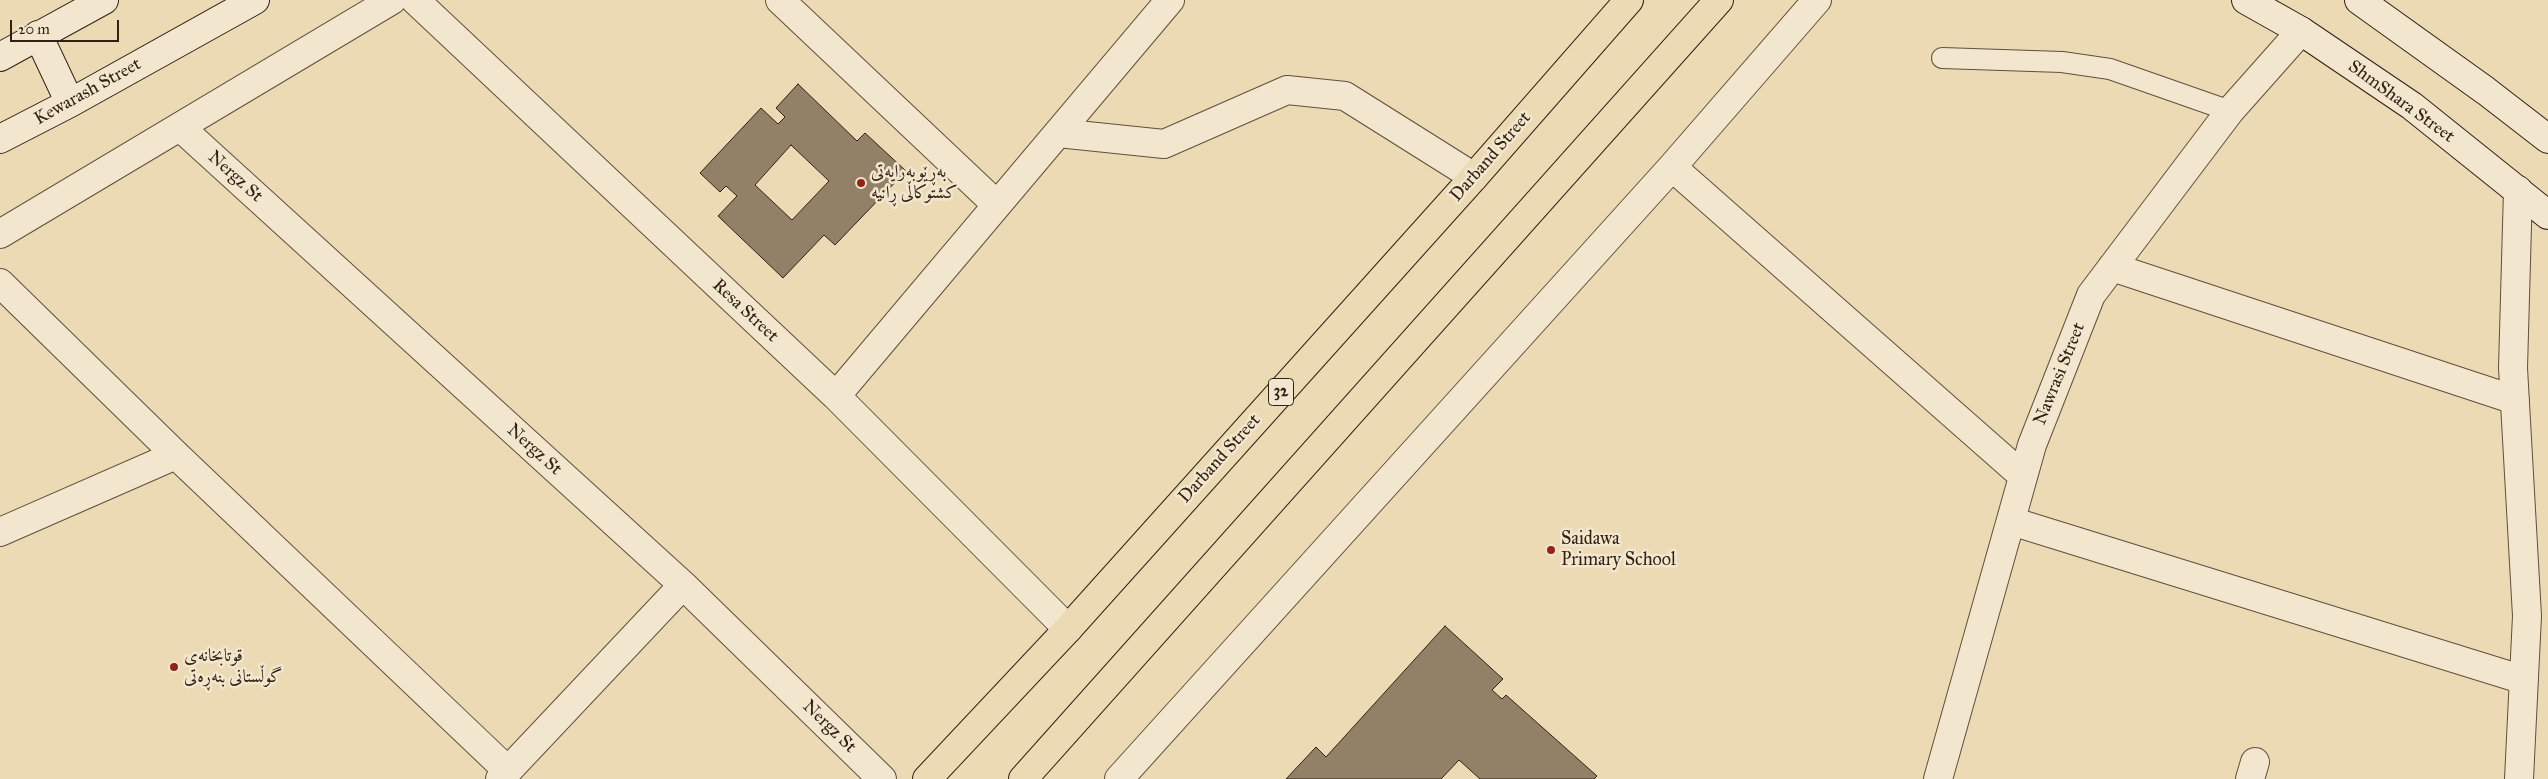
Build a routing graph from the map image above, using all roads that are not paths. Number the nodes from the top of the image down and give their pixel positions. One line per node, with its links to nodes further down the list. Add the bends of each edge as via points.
1 (104, 0): 13 (street)
2 (254, 0): 16 (street, Kewarash Street)
3 (392, 0): 18 (street)
4 (416, 0): 30 (street, Resa Street)
5 (780, 0): 25 (street)
6 (1628, 0): 23 (highway, Darband Street / 32)
7 (1720, 0): 42 (highway)
8 (1817, 0): 22 (street)
9 (2246, 0): 12 (street, ShmShara Street)
10 (2359, 0): 21 (street)
11 (1164, 2): 19 (street)
12 (2301, 31): 17 (street, Nawrasi Street); 24 (street, ShmShara Street, via 2412,106)
13 (38, 35): 14 (street); 16 (street)
14 (0, 57)
15 (1942, 58): 17 (lane, via 2062,62 2110,69)
16 (70, 103): 20 (street, Kewarash Street)
17 (2230, 111): 28 (street, Nawrasi Street)
18 (180, 127): 27 (street); 36 (street, Nergz St)
19 (1058, 132): 23 (street, via 1164,144 1286,90 1345,96); 25 (street)
20 (0, 139)
21 (2548, 139)
22 (1672, 167): 33 (street); 43 (street)
23 (1474, 177): 37 (highway, Darband Street / 32)
24 (2518, 190): 26 (street, ShmShara Street); 31 (street)
25 (997, 205): 30 (street)
26 (2548, 215)
27 (0, 234)
28 (2112, 267): 31 (street); 33 (street, Nawrasi Street, via 2092,295 2032,445)
29 (0, 283): 32 (street)
30 (836, 396): 37 (street, Resa Street)
31 (2515, 400): 38 (street, via 2527,616)
32 (176, 455): 35 (street); 39 (street)
33 (2023, 476): 34 (street, Nawrasi Street)
34 (2011, 521): 38 (street); 44 (street, Nawrasi Street)
35 (0, 532)
36 (684, 585): 39 (street); 40 (street, Nergz St)
37 (1068, 629): 41 (highway, Darband Street / 32)
38 (2524, 680): 45 (street)
39 (504, 775)
40 (882, 779)
41 (927, 779)
42 (1023, 779)
43 (1119, 779)
44 (1938, 779)
45 (2519, 779)

